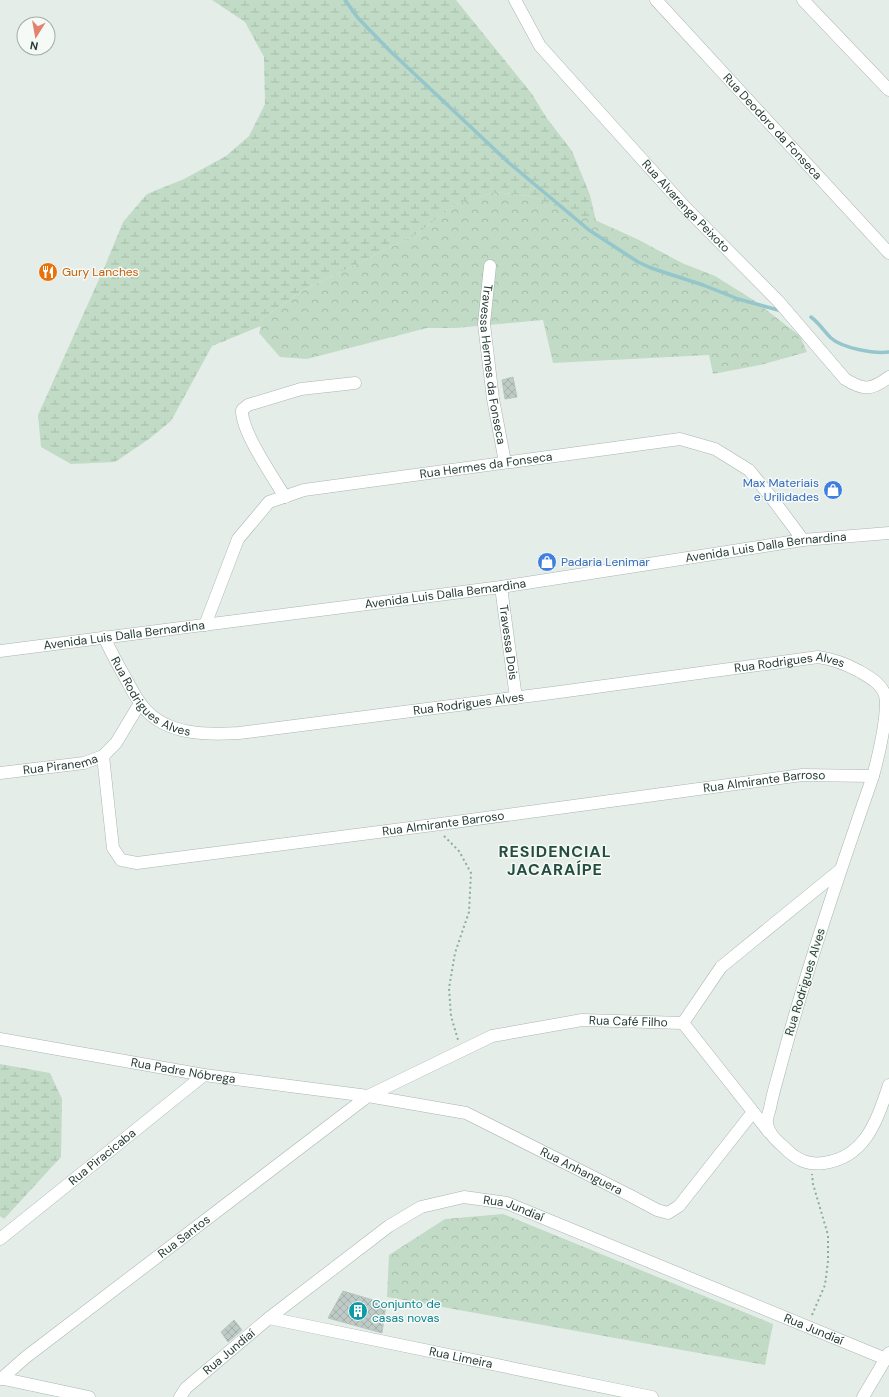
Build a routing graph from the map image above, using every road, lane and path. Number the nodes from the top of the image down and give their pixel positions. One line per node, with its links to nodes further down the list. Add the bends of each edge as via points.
1 (515, 0): 7 (street, Rua Alvarenga Peixoto, via 540,46 684,206 779,302 845,379 862,387 870,387 878,386)
2 (656, 0): 5 (street, Rua Deodoro da Fonseca)
3 (803, 0): 4 (street)
4 (889, 90)
5 (889, 253)
6 (490, 266): 9 (street, Travessa Hermes da Fonseca, via 484,324)
7 (889, 377)
8 (355, 382): 10 (street, via 301,389 248,405 242,410 241,417 249,436)
9 (505, 462): 10 (street, Rua Hermes da Fonseca, via 304,490); 12 (street, Rua Hermes da Fonseca, via 680,439 715,449 749,470)
10 (284, 497): 14 (street, Rua Hermes da Fonseca, via 269,502 238,539)
11 (889, 533): 12 (street, Avenida Luis Dalla Bernardina)
12 (802, 540): 13 (street, Avenida Luis Dalla Bernardina)
13 (502, 587): 14 (street, Avenida Luis Dalla Bernardina); 18 (street, Travessa Dois)
14 (205, 625): 15 (street, Avenida Luis Dalla Bernardina)
15 (104, 638): 16 (street, Avenida Luis Dalla Bernardina); 19 (street, Rua Rodrigues Alves)
16 (0, 651)
17 (887, 694): 18 (street, Rua Rodrigues Alves, via 873,680 854,668 835,660 818,657); 22 (street, Rua Rodrigues Alves, via 884,730)
18 (516, 698): 19 (street, Rua Rodrigues Alves, via 220,734 187,732 172,727)
19 (140, 703): 20 (street, Rua Piranema, via 116,743)
20 (103, 756): 21 (street, Rua Piranema, via 84,763); 23 (street, Rua Almirante Barroso, via 113,848 121,860 137,863)
21 (0, 773)
22 (873, 776): 23 (street, Rua Almirante Barroso, via 802,775); 24 (street, Rua Rodrigues Alves)
23 (433, 825): 27 (path, via 459,851 471,873 469,912 455,954 449,988 450,1016)
24 (840, 870): 25 (street, Rua Café Filho, via 721,967); 32 (street, Rua Rodrigues Alves, via 772,1095 766,1122)
25 (683, 1023): 27 (street, Rua Café Filho, via 582,1020 492,1036); 31 (street)
26 (0, 1039): 28 (street, Rua Padre Nóbrega)
27 (461, 1051): 30 (street, Rua Café Filho)
28 (204, 1075): 30 (street, Rua Padre Nóbrega); 34 (street, Rua Piracicaba)
29 (889, 1085): 33 (street, via 875,1124 860,1146 840,1159)
30 (368, 1096): 31 (street, Rua Anhanguera, via 466,1113 657,1210 668,1213 679,1206); 38 (street, Rua Santos, via 32,1352)
31 (753, 1112): 32 (street)
32 (770, 1133): 33 (street, via 801,1161)
33 (812, 1163): 36 (path, via 813,1184 828,1235 828,1261 824,1285)
34 (0, 1239)
35 (269, 1318): 36 (street, Rua Jundiaí, via 389,1226 421,1207 464,1197 507,1203); 40 (street, Rua Jundiaí, via 186,1388); 41 (street, Rua Limeira)
36 (806, 1327): 37 (street, Rua Jundiaí)
37 (888, 1356): 42 (street)
38 (1, 1379): 39 (street)
39 (90, 1397)
40 (180, 1397)
41 (652, 1397)
42 (864, 1397)

